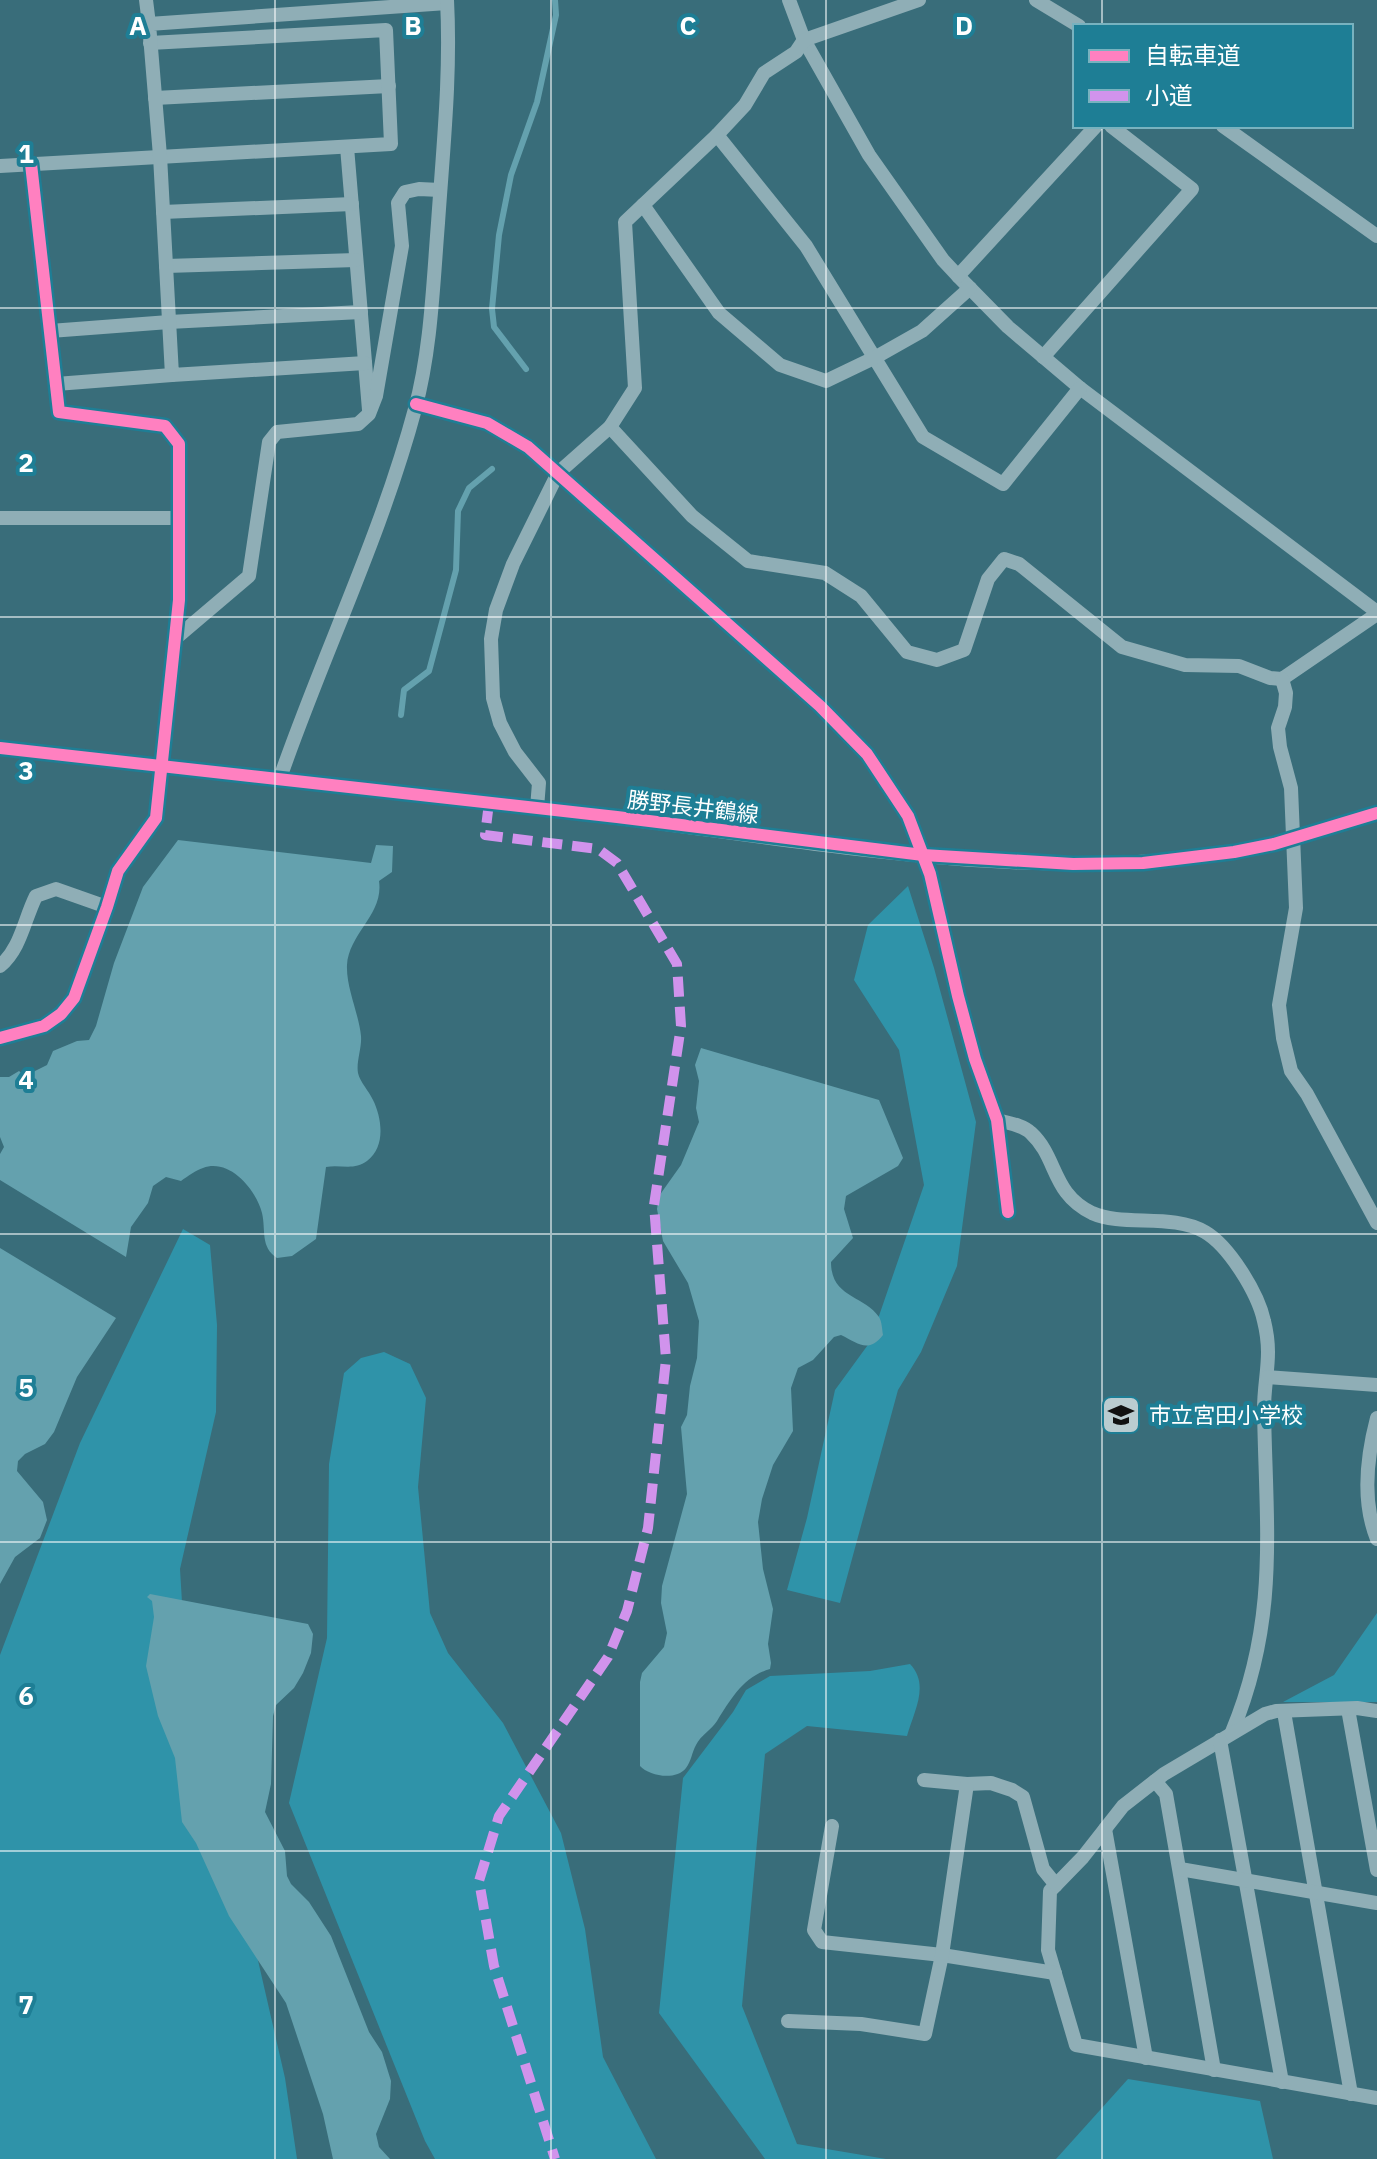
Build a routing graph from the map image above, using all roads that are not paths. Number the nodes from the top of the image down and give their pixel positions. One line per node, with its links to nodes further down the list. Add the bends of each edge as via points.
1 (146, 0): 7 (street)
2 (789, 0): 9 (street)
3 (919, 0): 9 (street)
4 (1036, 0): 8 (street)
5 (447, 2): 6 (street); 21 (street)
6 (340, 6): 7 (street)
7 (149, 24): 10 (street)
8 (1076, 24)
9 (804, 40): 16 (street, via 796,52 764,73 745,105); 28 (street, via 869,155)
10 (150, 43): 11 (street, via 386,30); 12 (street)
11 (389, 86): 12 (street); 17 (street, via 391,144)
12 (155, 98): 18 (street)
13 (1094, 128): 28 (street)
14 (1114, 128): 34 (street, via 1192,189)
15 (1226, 128): 25 (street)
16 (717, 135): 23 (street); 33 (street, via 806,246)
17 (347, 147): 18 (street); 22 (street)
18 (160, 156): 19 (street); 24 (street)
19 (31, 164): 20 (street); 32 (street)
20 (0, 166)
21 (440, 190): 39 (street, via 431,311); 40 (street, via 405,192 398,203 402,246)
22 (352, 204): 24 (street); 26 (street)
23 (643, 205): 33 (street, via 719,313 780,365 826,381); 41 (street, via 625,222 635,388)
24 (163, 212): 27 (street)
25 (1377, 236)
26 (356, 260): 27 (street); 30 (street)
27 (166, 266): 31 (street)
28 (958, 276): 29 (street)
29 (970, 288): 33 (street, via 922,331); 34 (street)
30 (361, 312): 31 (street); 35 (street)
31 (169, 322): 32 (street); 36 (street)
32 (50, 331): 37 (street)
33 (876, 357): 38 (street, via 923,437 1003,484)
34 (1043, 357): 38 (street)
35 (365, 363): 36 (street); 40 (street)
36 (172, 375): 37 (street)
37 (56, 384): 44 (street, via 59,412 165,426 179,444)
38 (1080, 388): 45 (street)
39 (416, 404): 42 (street, via 487,423); 50 (street, via 380,521)
40 (369, 414): 46 (street, via 358,424 277,432 269,442 249,576)
41 (610, 427): 42 (street); 47 (street, via 692,516 748,561 825,573 861,596 907,652 937,660 964,650 988,579 1004,559 1019,564 1122,647 1185,665 1239,666)
42 (558, 473): 51 (street, via 513,564 491,639 493,698 515,752 539,783); 53 (street, via 867,754 908,816)
43 (0, 518): 44 (street)
44 (179, 518): 46 (street)
45 (1377, 613): 47 (street)
46 (176, 638): 49 (street)
47 (1282, 679): 59 (street, via 1285,707 1278,728 1291,788 1296,908 1279,1005 1283,1038 1291,1071)
48 (0, 748): 49 (street, 勝野長井鶴線)
49 (162, 767): 50 (street, 勝野長井鶴線); 54 (street, via 156,818 118,871)
50 (280, 778): 51 (street, 勝野長井鶴線)
51 (537, 808): 53 (street, 勝野長井鶴線)
52 (1377, 813): 53 (street, 勝野長井鶴線, bridge, via 1274,844 1143,863)
53 (923, 855): 57 (street, via 975,1059)
54 (107, 907): 55 (street, via 56,889 36,896 17,945); 56 (street, via 74,998 61,1014 44,1026)
55 (0, 966)
56 (0, 1038)
57 (997, 1120): 58 (street); 60 (street, via 1030,1131 1070,1198 1094,1214 1187,1224 1214,1239 1258,1302 1270,1349)
58 (1008, 1212)
59 (1376, 1221)
60 (1267, 1377): 61 (street); 67 (street, via 1268,1575 1263,1627 1254,1673)
61 (1377, 1385)
62 (1377, 1418): 63 (street, via 1368,1451 1370,1516)
63 (1377, 1539)
64 (1348, 1709): 65 (street); 66 (street); 74 (street)
65 (1377, 1711)
66 (1284, 1712): 67 (street, via 1265,1714); 77 (street)
67 (1226, 1736): 69 (street); 75 (street)
68 (924, 1780): 70 (street)
69 (1155, 1781): 72 (street, via 1123,1806); 73 (street, via 1166,1794)
70 (967, 1784): 76 (street, via 991,1783 1023,1797 1043,1869); 79 (street)
71 (832, 1826): 79 (street, via 814,1930 822,1942)
72 (1105, 1829): 76 (street); 82 (street)
73 (1180, 1869): 75 (street); 83 (street)
74 (1377, 1870)
75 (1247, 1880): 77 (street); 84 (street)
76 (1056, 1885): 80 (street, via 1050,1891 1048,1950)
77 (1314, 1892): 78 (street); 85 (street)
78 (1377, 1903)
79 (942, 1955): 80 (street); 81 (street, via 925,2034)
80 (1055, 1973): 82 (street, via 1076,2045)
81 (788, 2021)
82 (1146, 2058): 83 (street)
83 (1214, 2070): 84 (street)
84 (1282, 2082): 85 (street)
85 (1351, 2094): 86 (street)
86 (1377, 2098)

